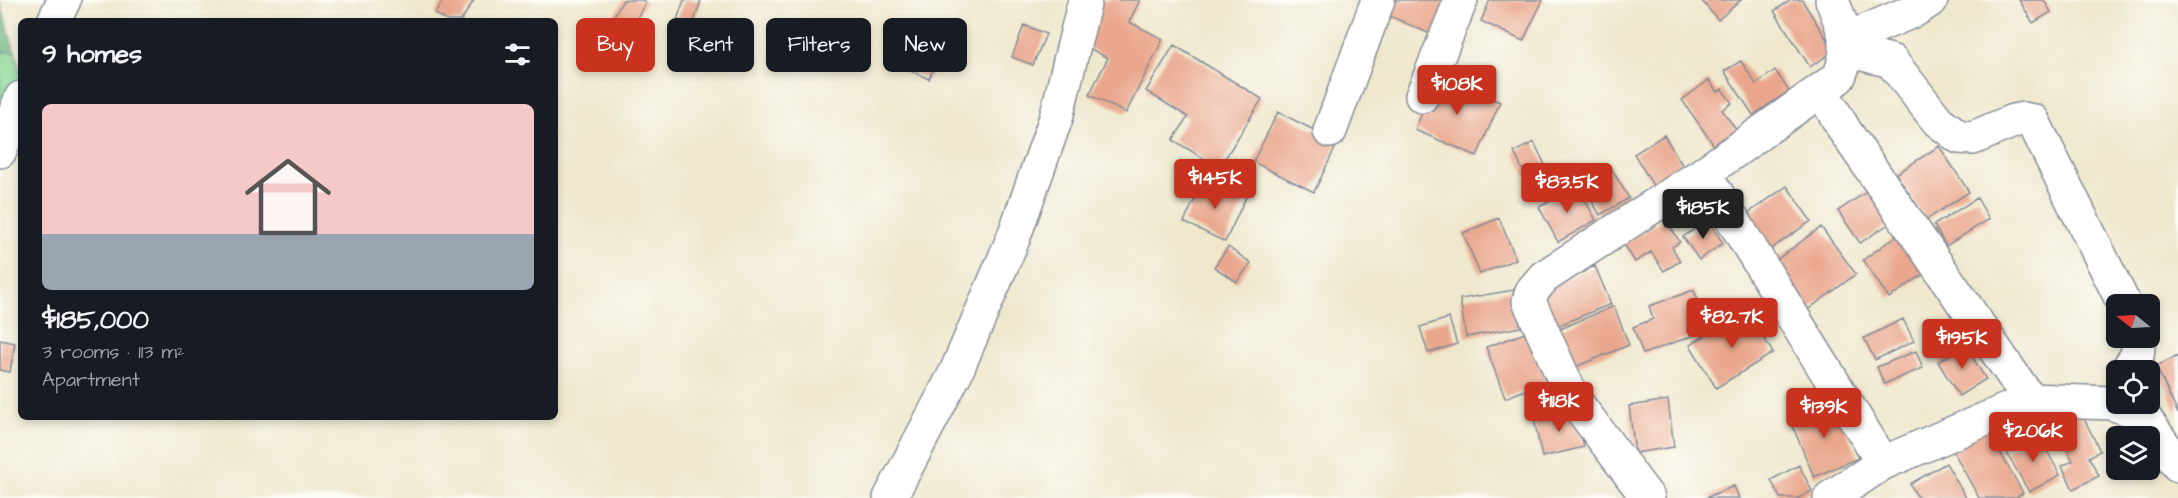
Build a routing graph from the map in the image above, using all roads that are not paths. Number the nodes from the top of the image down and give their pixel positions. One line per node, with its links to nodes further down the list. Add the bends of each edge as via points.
1 (64, 0): 7 (street)
2 (1085, 0): 21 (street, via 1056,118 1013,239 956,372)
3 (1378, 0): 12 (street)
4 (1461, 0): 10 (street)
5 (1832, 0): 8 (street)
6 (1931, 0): 8 (street)
7 (55, 18)
8 (1847, 45): 9 (street, via 1839,77); 15 (street, via 1891,61 1938,121 1959,137 1973,138 2013,121 2033,121)
9 (1821, 90): 14 (street); 17 (street)
10 (1422, 96)
11 (18, 106): 13 (street)
12 (1330, 131)
13 (0, 151)
14 (1704, 173): 19 (street); 22 (street, via 1544,277 1529,301 1572,397)
15 (2119, 294)
16 (2106, 398): 17 (street)
17 (2030, 400): 19 (street)
18 (2142, 414): 20 (street)
19 (1883, 463): 23 (street)
20 (2178, 464)
21 (890, 498)
22 (1648, 498)
23 (1830, 498)

